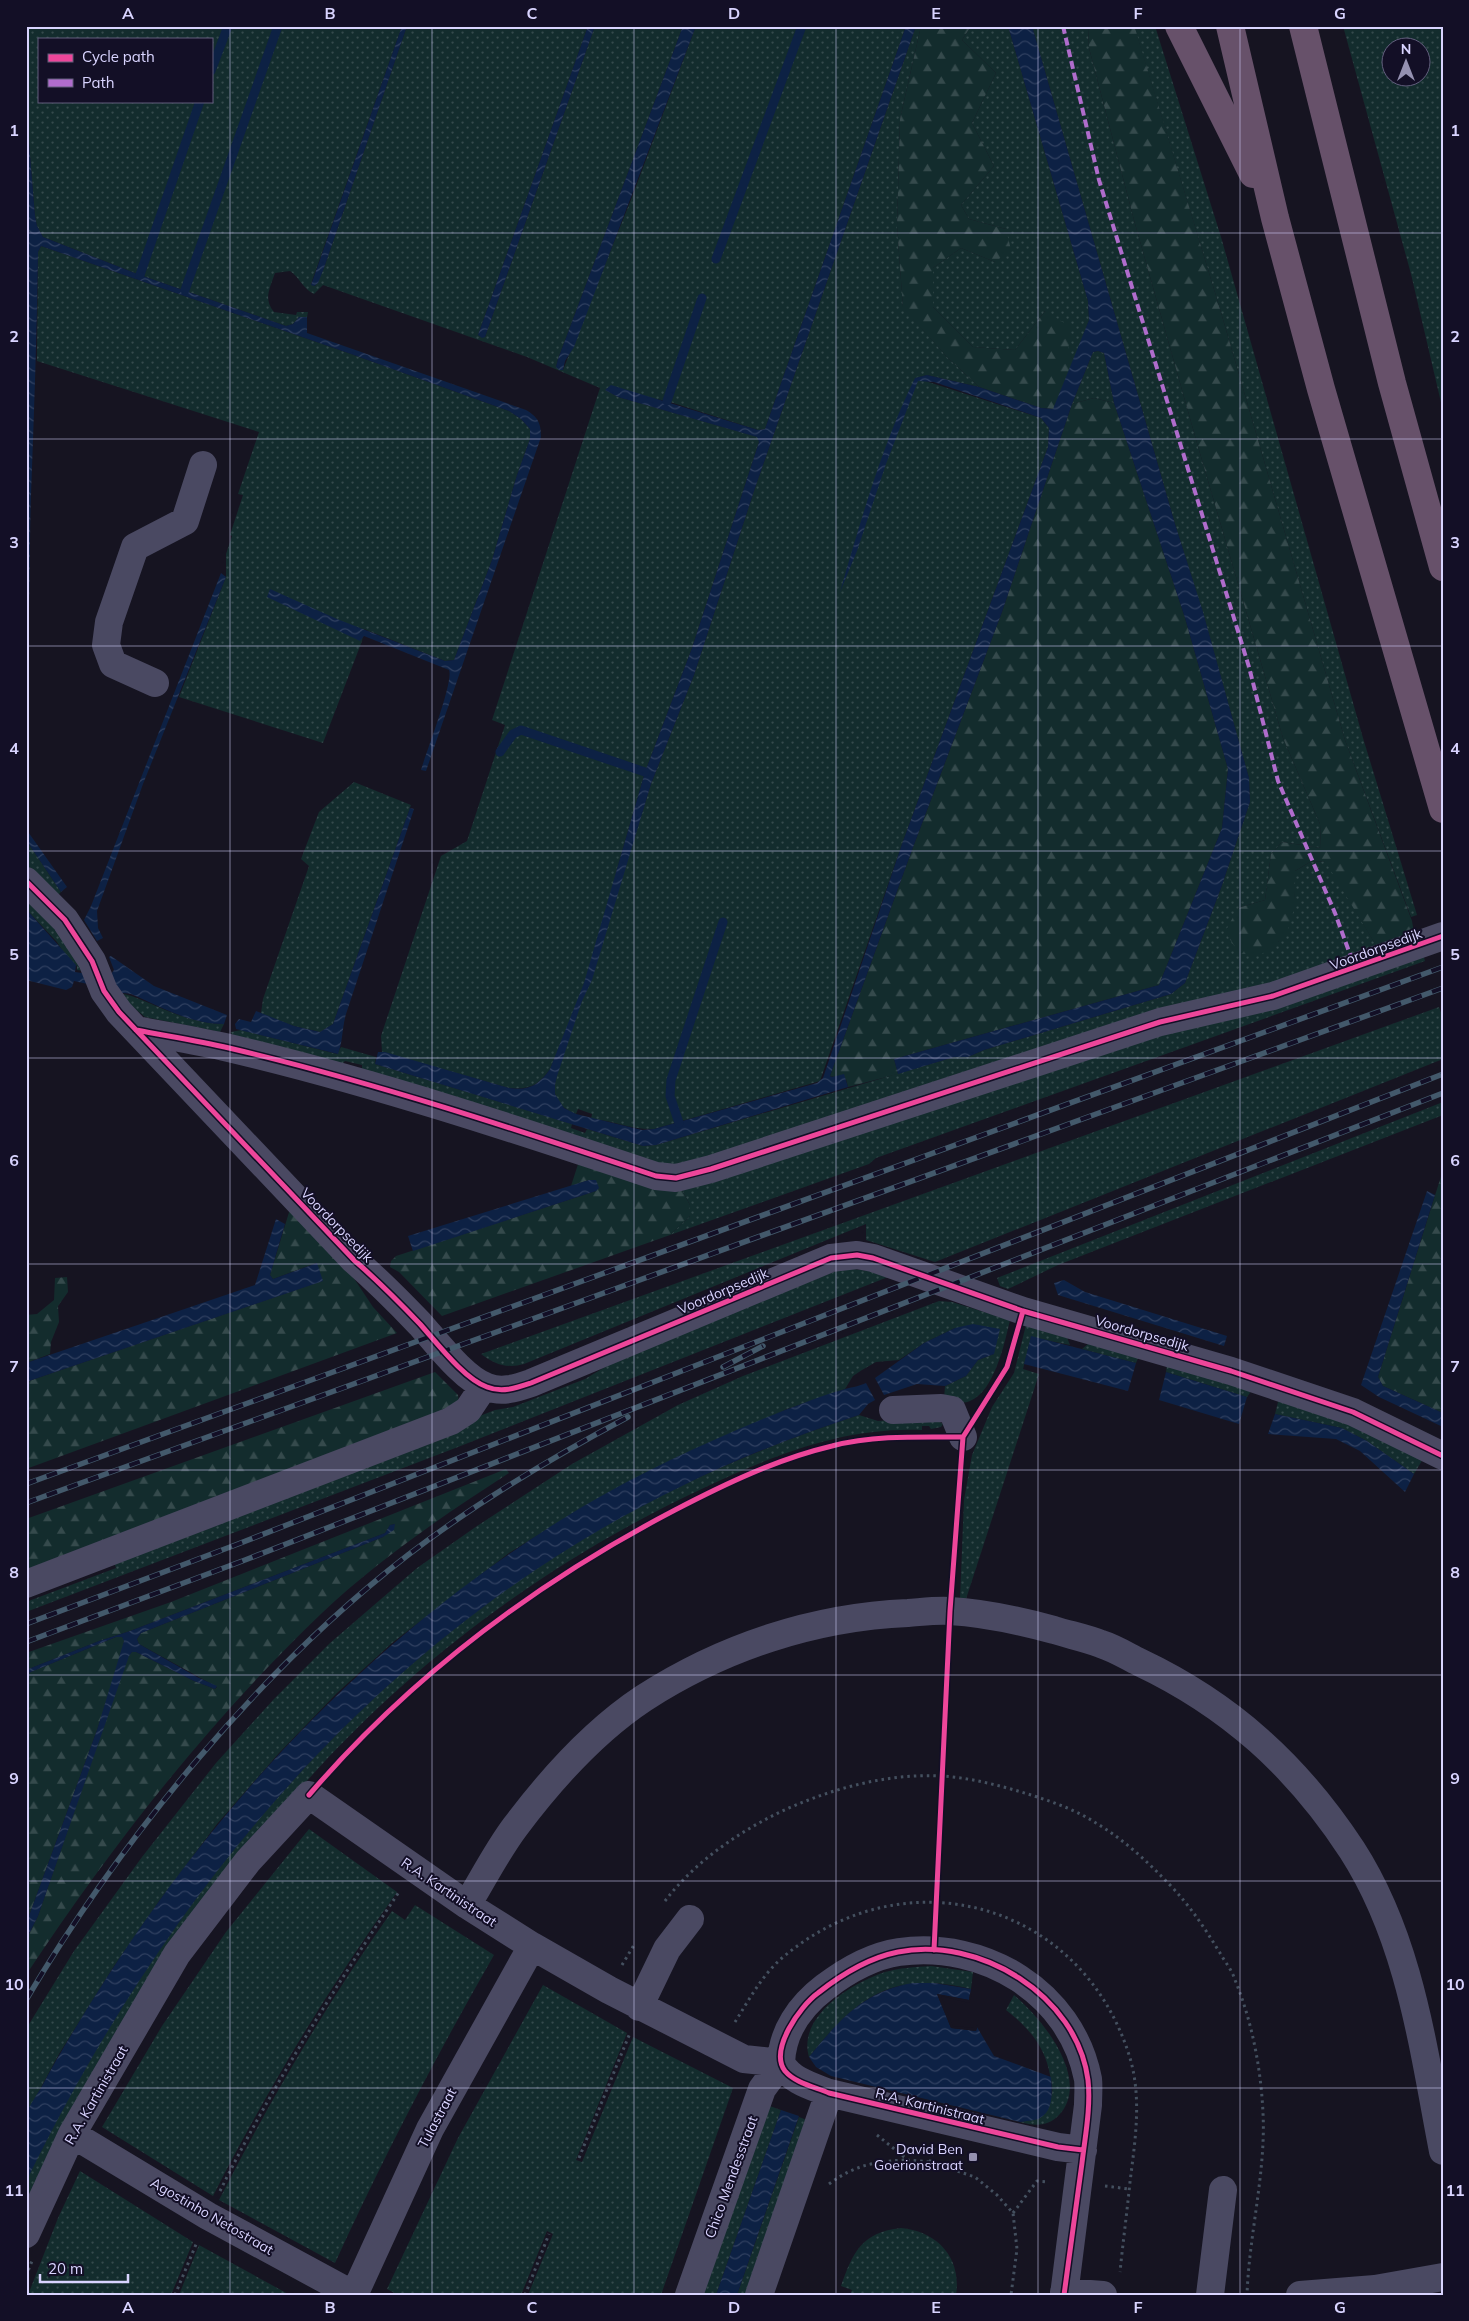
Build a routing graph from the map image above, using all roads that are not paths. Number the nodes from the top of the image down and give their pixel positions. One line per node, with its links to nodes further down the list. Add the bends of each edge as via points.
1 (1179, 26): 4 (highway)
2 (1230, 26): 4 (highway)
3 (1302, 26): 6 (highway, via 1392,384)
4 (1275, 218): 8 (highway, via 1368,555)
5 (203, 465): 7 (street, via 184,521 135,547 109,622 106,645 113,664)
6 (1443, 567)
7 (155, 684)
8 (1443, 809)
9 (26, 881): 11 (street, Voordorpsedijk, via 65,920 92,961 119,1012)
10 (1443, 936): 11 (street, Voordorpsedijk, via 1273,996 1160,1022 676,1178 656,1176 512,1128 300,1066)
11 (136, 1030): 12 (street, Voordorpsedijk, via 354,1260 466,1373)
12 (484, 1386): 15 (street, Voordorpsedijk, via 500,1390 531,1383 830,1258 857,1255 1023,1311 1222,1368 1334,1405); 16 (street, via 468,1410 451,1420)
13 (893, 1410): 14 (street, via 952,1410)
14 (962, 1437)
15 (1443, 1456)
16 (26, 1584)
17 (467, 1905): 19 (street, R.A. Kartinistraat); 23 (street, R.A. Kartinistraat, via 309,1795 248,1861 177,1954); 25 (street, via 513,1829 552,1781 586,1746 642,1700 695,1668 758,1640 827,1622 888,1614 950,1611 1025,1622 1102,1644 1179,1680 1236,1720 1313,1796 1365,1872 1392,1932 1410,1985)
18 (690, 1919): 20 (street, via 667,1949)
19 (532, 1946): 20 (street, R.A. Kartinistraat); 31 (street, Tulastraat, via 430,2129)
20 (639, 2007): 21 (street, R.A. Kartinistraat, via 744,2059)
21 (781, 2063): 22 (street, R.A. Kartinistraat, via 786,2072 799,2081); 24 (street, via 782,2048 797,2015 813,1996 844,1973 898,1952 934,1950 976,1956 1011,1972 1038,1993 1062,2019 1079,2050 1088,2080); 32 (street, Chico Mendesstraat, via 762,2089)
22 (829, 2093): 24 (street, R.A. Kartinistraat, via 1049,2145); 33 (street)
23 (72, 2134): 27 (street, R.A. Kartinistraat); 31 (street, Agostinho Netostraat, via 208,2216)
24 (1083, 2150): 30 (street)
25 (1443, 2151)
26 (1224, 2190): 34 (street)
27 (26, 2234)
28 (1443, 2277): 35 (street, via 1375,2289)
29 (1111, 2285): 30 (street)
30 (1064, 2294)
31 (354, 2295)
32 (689, 2295)
33 (759, 2295)
34 (1210, 2295)
35 (1300, 2295)

